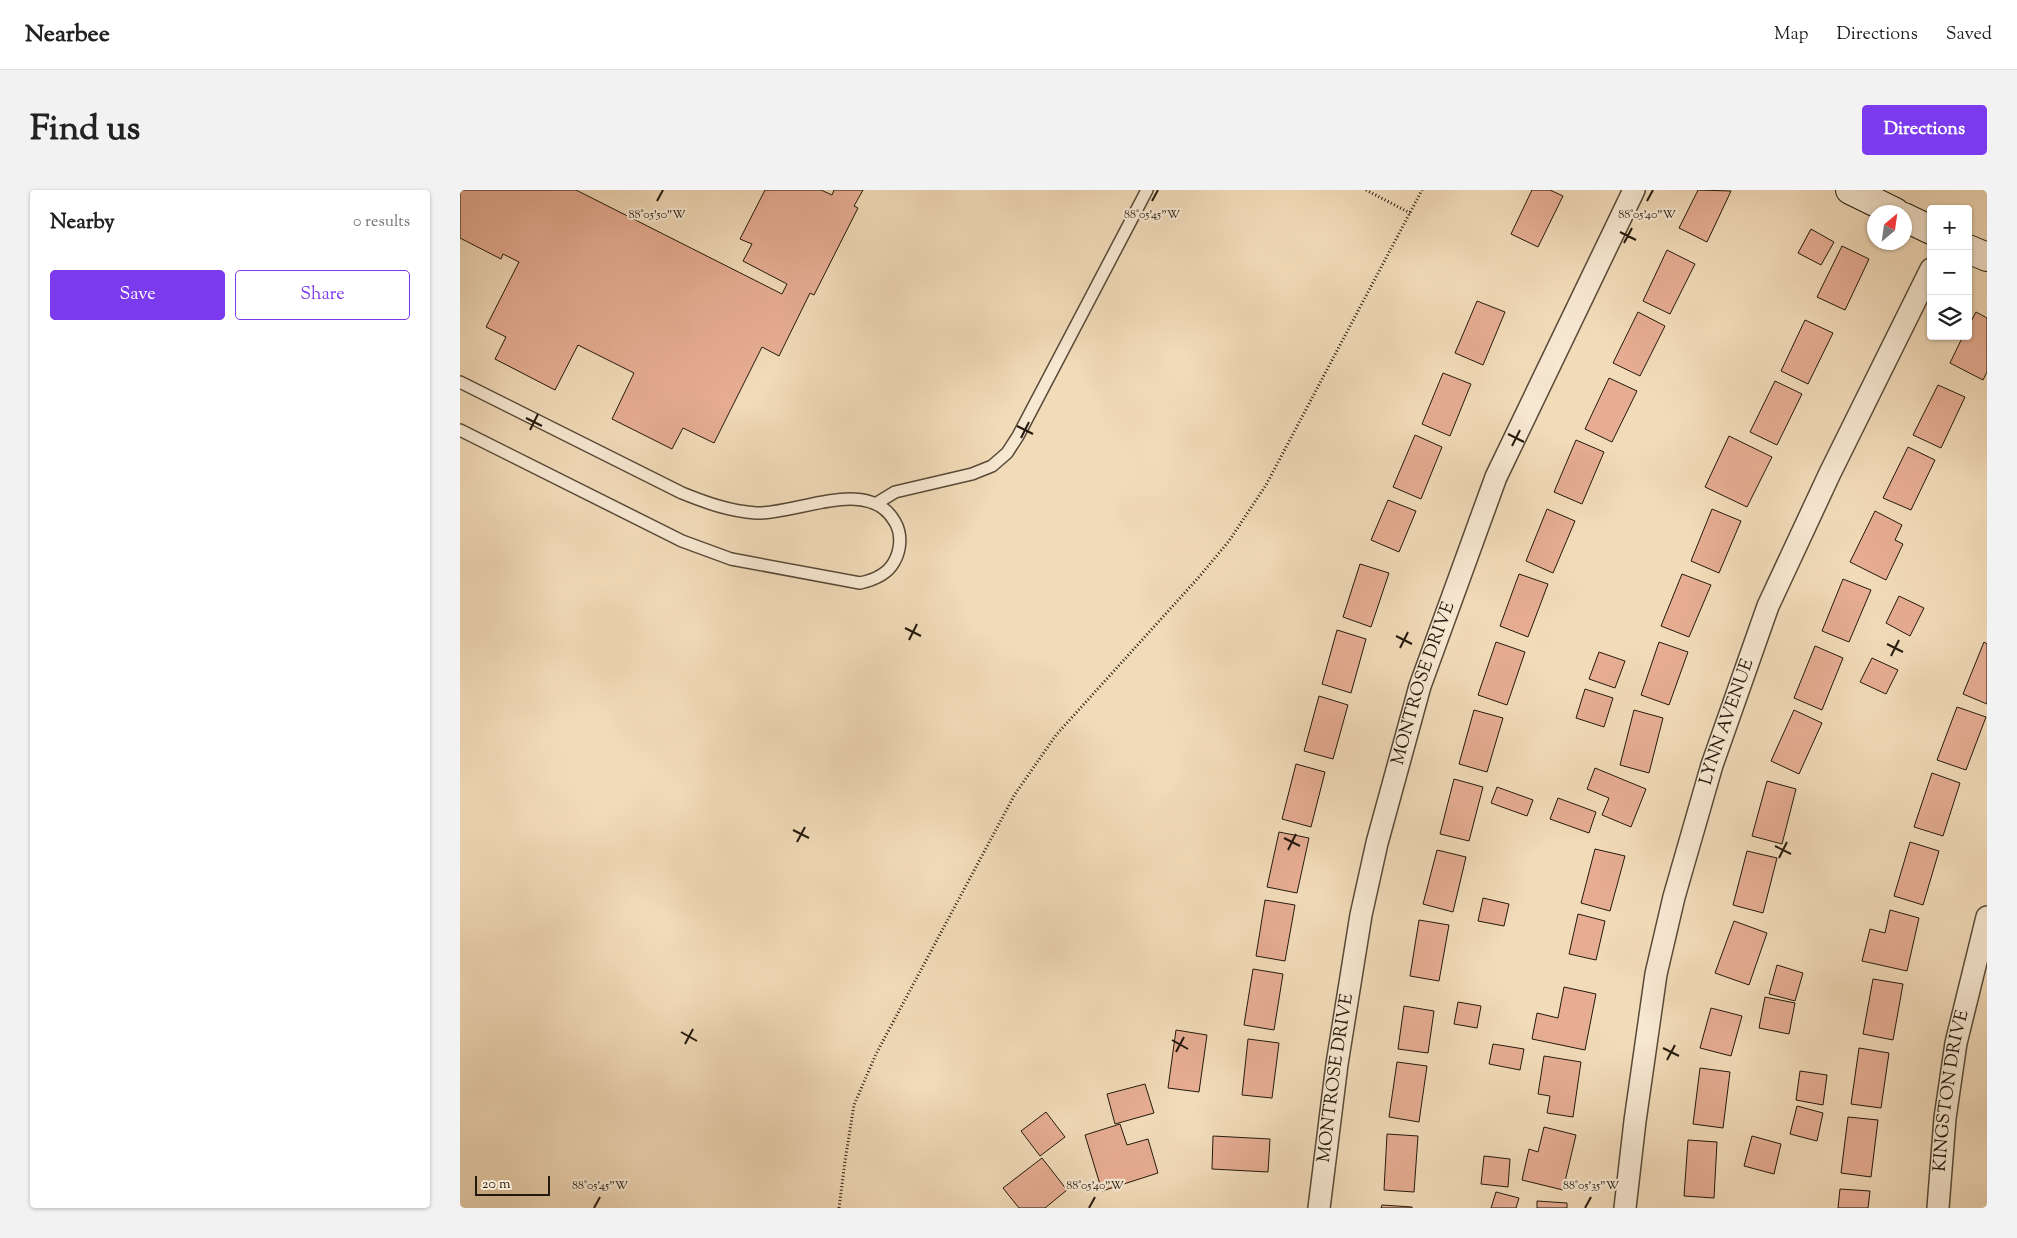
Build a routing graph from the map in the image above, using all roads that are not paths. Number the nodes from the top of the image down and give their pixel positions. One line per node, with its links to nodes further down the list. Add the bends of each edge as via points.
1 (1147, 190): 12 (lane, via 1007,453 992,466 972,474 895,492)
2 (1634, 190): 14 (street, MONTROSE DRIVE, via 1496,477 1420,686 1361,915 1337,1064)
3 (1850, 190): 4 (street)
4 (1881, 205)
5 (1912, 221): 6 (street)
6 (1927, 228)
7 (1972, 250): 8 (street)
8 (1987, 258)
9 (1927, 277): 15 (street, LYNN AVENUE, via 1768,606 1712,765 1674,897 1656,974)
10 (460, 382): 12 (lane, via 682,493 719,508 758,513 859,498)
11 (460, 430): 12 (lane, via 690,544 731,559 860,583 884,574 894,564 899,551 897,524 890,513)
12 (876, 503)
13 (1987, 917): 16 (street, KINGSTON DRIVE, via 1956,1043 1945,1118)
14 (1319, 1208)
15 (1626, 1208)
16 (1938, 1208)

